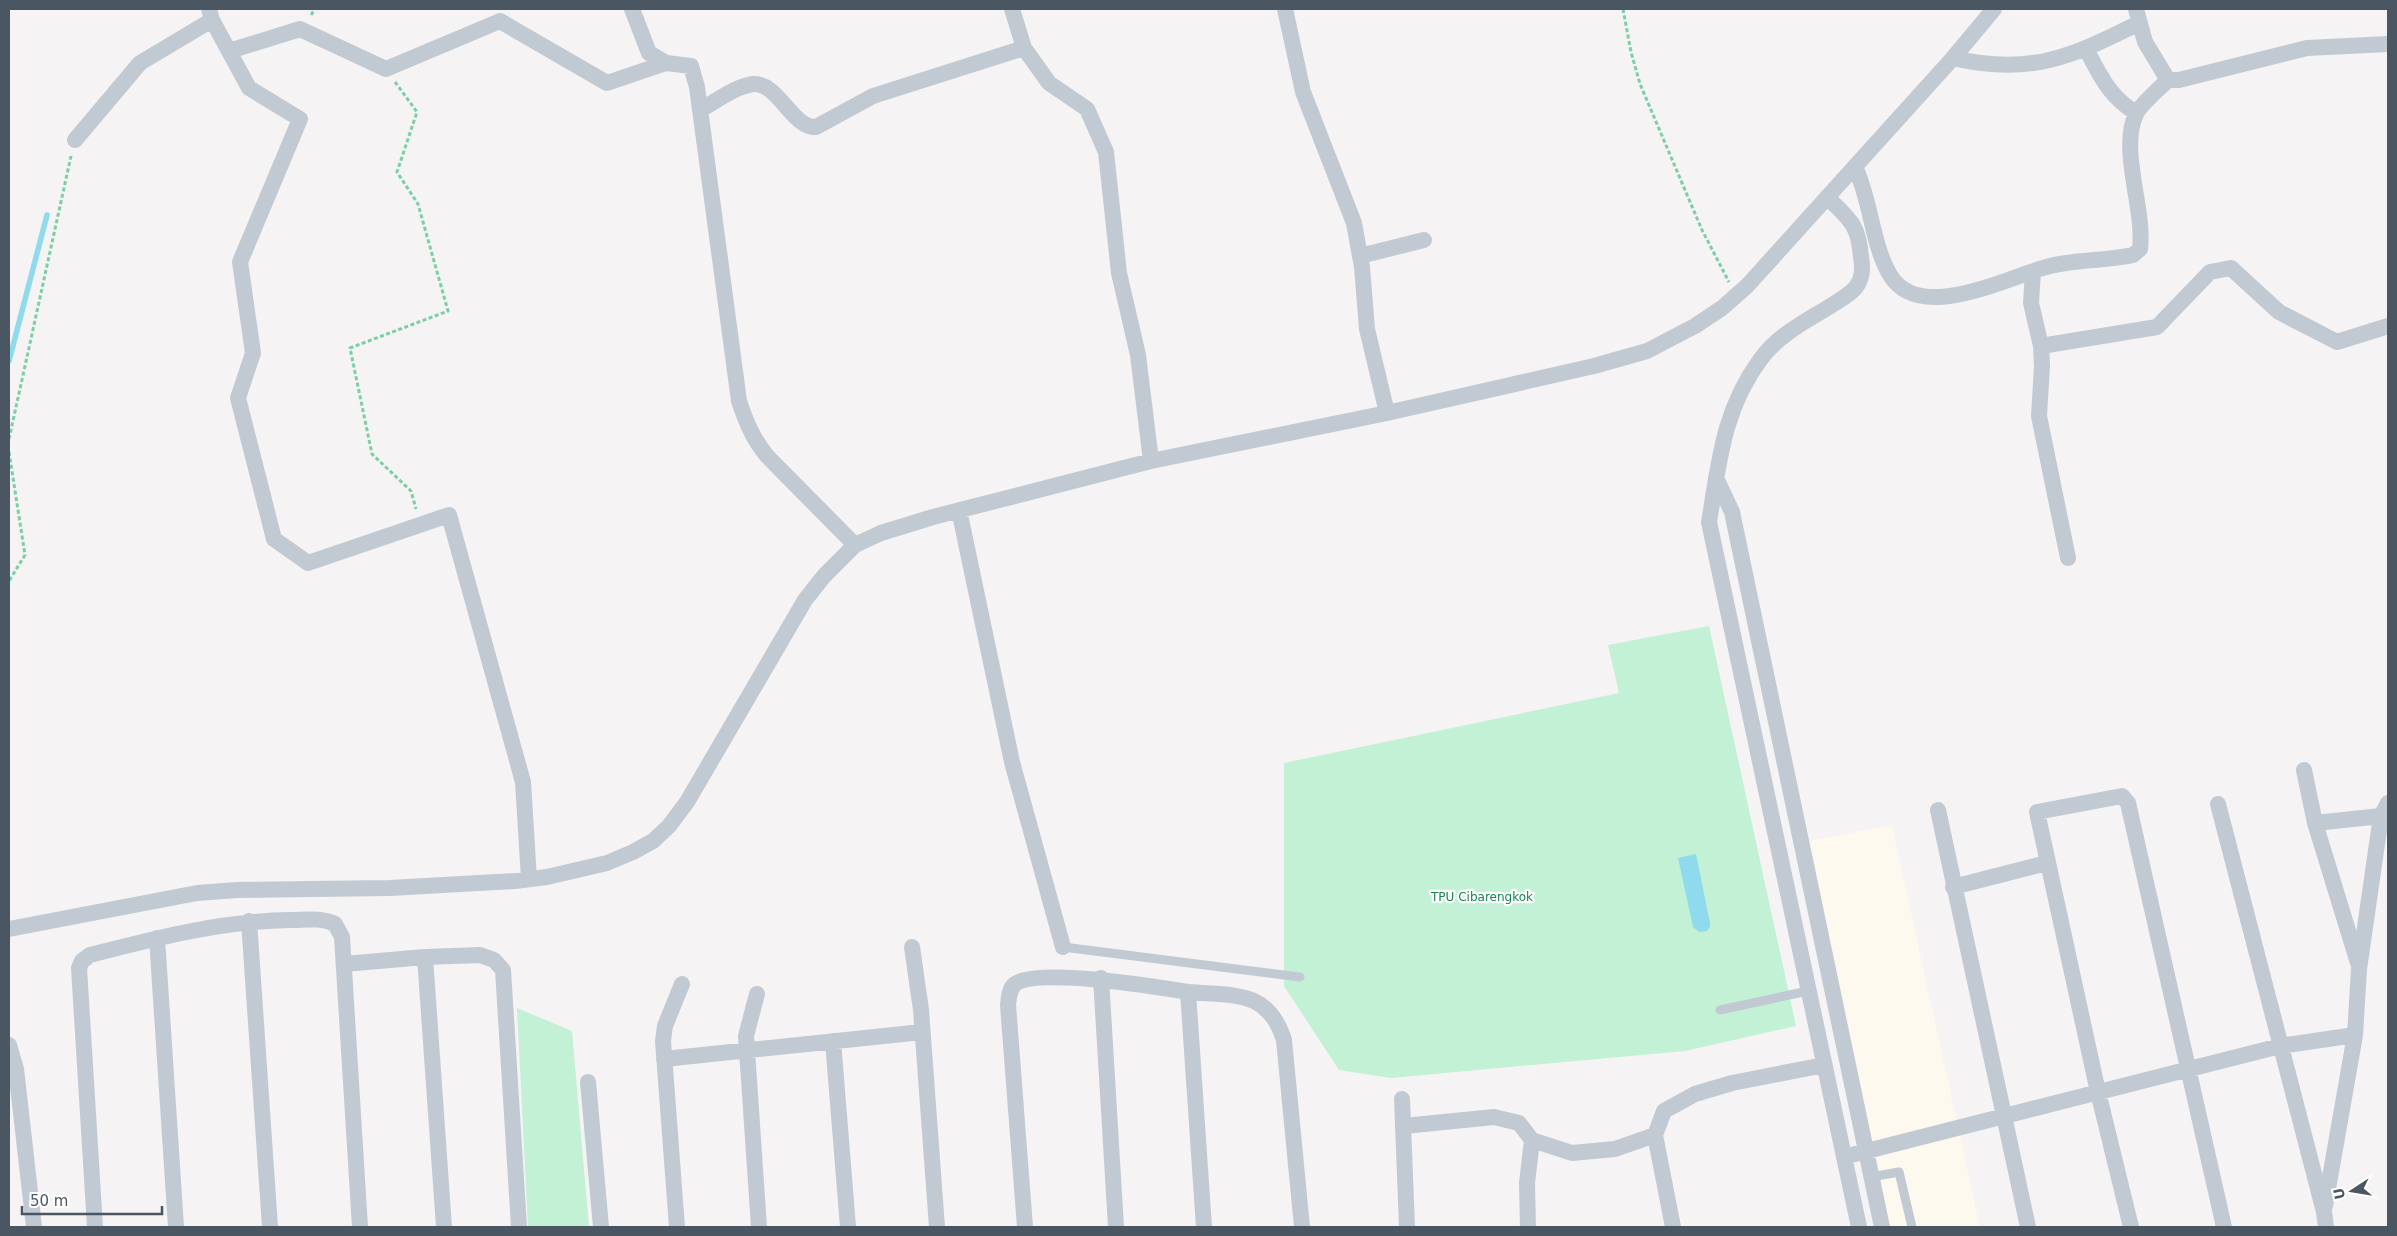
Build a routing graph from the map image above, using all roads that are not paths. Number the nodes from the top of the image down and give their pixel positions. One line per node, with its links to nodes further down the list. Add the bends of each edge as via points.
1 (632, 9): 12 (street, via 649,53)
2 (1012, 9): 8 (street)
3 (1285, 9): 20 (street, via 1303,92 1354,223)
4 (1994, 9): 11 (street)
5 (211, 14): 10 (street); 16 (street, via 140,63)
6 (2137, 16): 9 (street); 13 (street, via 2153,56)
7 (2388, 44): 13 (street, via 2307,48)
8 (1024, 48): 14 (street, via 873,96 816,127 806,126 758,84 743,87); 25 (street, via 1049,83 1087,109 1106,152 1119,273 1138,355)
9 (2086, 50): 11 (street, via 2028,65 1992,65); 15 (street, via 2110,92)
10 (229, 52): 12 (street, via 300,29 386,69 500,21 608,83); 36 (street, via 249,88 300,119 240,262 253,353 238,398 274,539 308,563 449,515 522,782)
11 (1953, 58): 17 (street)
12 (666, 62): 14 (street, via 691,66 694,70)
13 (2168, 80): 15 (street)
14 (700, 110): 28 (street, via 739,401 746,425 767,456)
15 (2136, 114): 21 (street, via 2131,143 2141,220 2140,249 2133,256 2050,265)
16 (75, 140)
17 (1855, 167): 18 (street); 21 (street, via 1865,191 1884,262 1895,282 1904,290 1941,298)
18 (1827, 197): 24 (street, via 1736,295 1695,326 1648,351); 26 (street, via 1854,224 1863,271 1857,286 1847,295 1792,329 1760,358 1737,395 1721,444)
19 (1424, 240): 20 (street)
20 (1360, 256): 24 (street, via 1367,329)
21 (2033, 272): 23 (street, via 2031,303)
22 (2388, 326): 23 (street, via 2336,342 2279,312 2231,268 2210,272 2156,327)
23 (2041, 346): 29 (street, via 2039,416)
24 (1387, 413): 25 (street)
25 (1151, 461): 27 (street)
26 (1716, 478): 41 (street, via 1732,512); 44 (street, via 1709,522)
27 (959, 510): 28 (street, via 881,533); 43 (street, via 1012,762)
28 (855, 545): 36 (street, via 824,576 806,600 692,794 669,826 653,841 607,863)
29 (2068, 558)
30 (2304, 770): 34 (street)
31 (2218, 804): 59 (street)
32 (2385, 809): 34 (street); 47 (street)
33 (1938, 810): 37 (street)
34 (2316, 822): 47 (street)
35 (2047, 863): 37 (street); 63 (street, via 2038,810 2125,798); 65 (street)
36 (529, 880): 39 (street, via 390,888 197,893)
37 (1954, 887): 67 (street)
38 (249, 921): 40 (street); 46 (street, via 322,919 331,922 342,937); 78 (street)
39 (9, 929)
40 (157, 938): 76 (street, via 90,955 79,968); 77 (street)
41 (1823, 945): 44 (street); 71 (street)
42 (912, 947): 55 (street)
43 (1063, 947): 48 (lane)
44 (1800, 950): 51 (street)
45 (425, 957): 46 (street); 80 (street); 81 (street, via 480,955 494,960 503,970)
46 (344, 964): 79 (street)
47 (2359, 969): 56 (street)
48 (1300, 977)
49 (1101, 978): 52 (street); 87 (street, via 1020,980 1010,992 1008,1005); 88 (street)
50 (682, 984): 61 (street, via 665,1026)
51 (1808, 991): 54 (lane); 62 (street)
52 (1188, 992): 89 (street); 90 (street, via 1253,999 1263,1004 1279,1026 1284,1040)
53 (756, 994): 60 (street)
54 (1720, 1010)
55 (922, 1032): 57 (street); 86 (street)
56 (2355, 1034): 59 (street); 74 (street)
57 (833, 1041): 60 (street); 85 (street)
58 (9, 1044): 75 (street, via 16,1069)
59 (2280, 1046): 63 (street); 74 (street)
60 (746, 1050): 61 (street); 84 (street)
61 (664, 1059): 83 (street)
62 (1824, 1065): 69 (street, via 1732,1083 1695,1094 1664,1111); 72 (street)
63 (2188, 1071): 65 (street); 99 (street)
64 (588, 1082): 82 (street)
65 (2098, 1092): 67 (street); 98 (street)
66 (1402, 1099): 68 (street)
67 (2002, 1115): 71 (street); 97 (street)
68 (1404, 1126): 70 (street, via 1494,1117 1519,1123); 91 (street)
69 (1655, 1135): 70 (street, via 1615,1149 1572,1153); 93 (street)
70 (1532, 1140): 92 (street, via 1526,1183)
71 (1866, 1152): 72 (street); 73 (street)
72 (1843, 1157): 94 (street)
73 (1871, 1177): 95 (street); 96 (lane, via 1899,1172)
74 (2325, 1220)
75 (34, 1227)
76 (95, 1227)
77 (176, 1227)
78 (270, 1227)
79 (360, 1227)
80 (444, 1227)
81 (519, 1227)
82 (601, 1227)
83 (677, 1227)
84 (760, 1227)
85 (848, 1227)
86 (937, 1227)
87 (1025, 1227)
88 (1116, 1227)
89 (1204, 1227)
90 (1302, 1227)
91 (1407, 1227)
92 (1528, 1227)
93 (1673, 1227)
94 (1859, 1227)
95 (1882, 1227)
96 (1912, 1227)
97 (2028, 1227)
98 (2131, 1227)
99 (2224, 1227)

